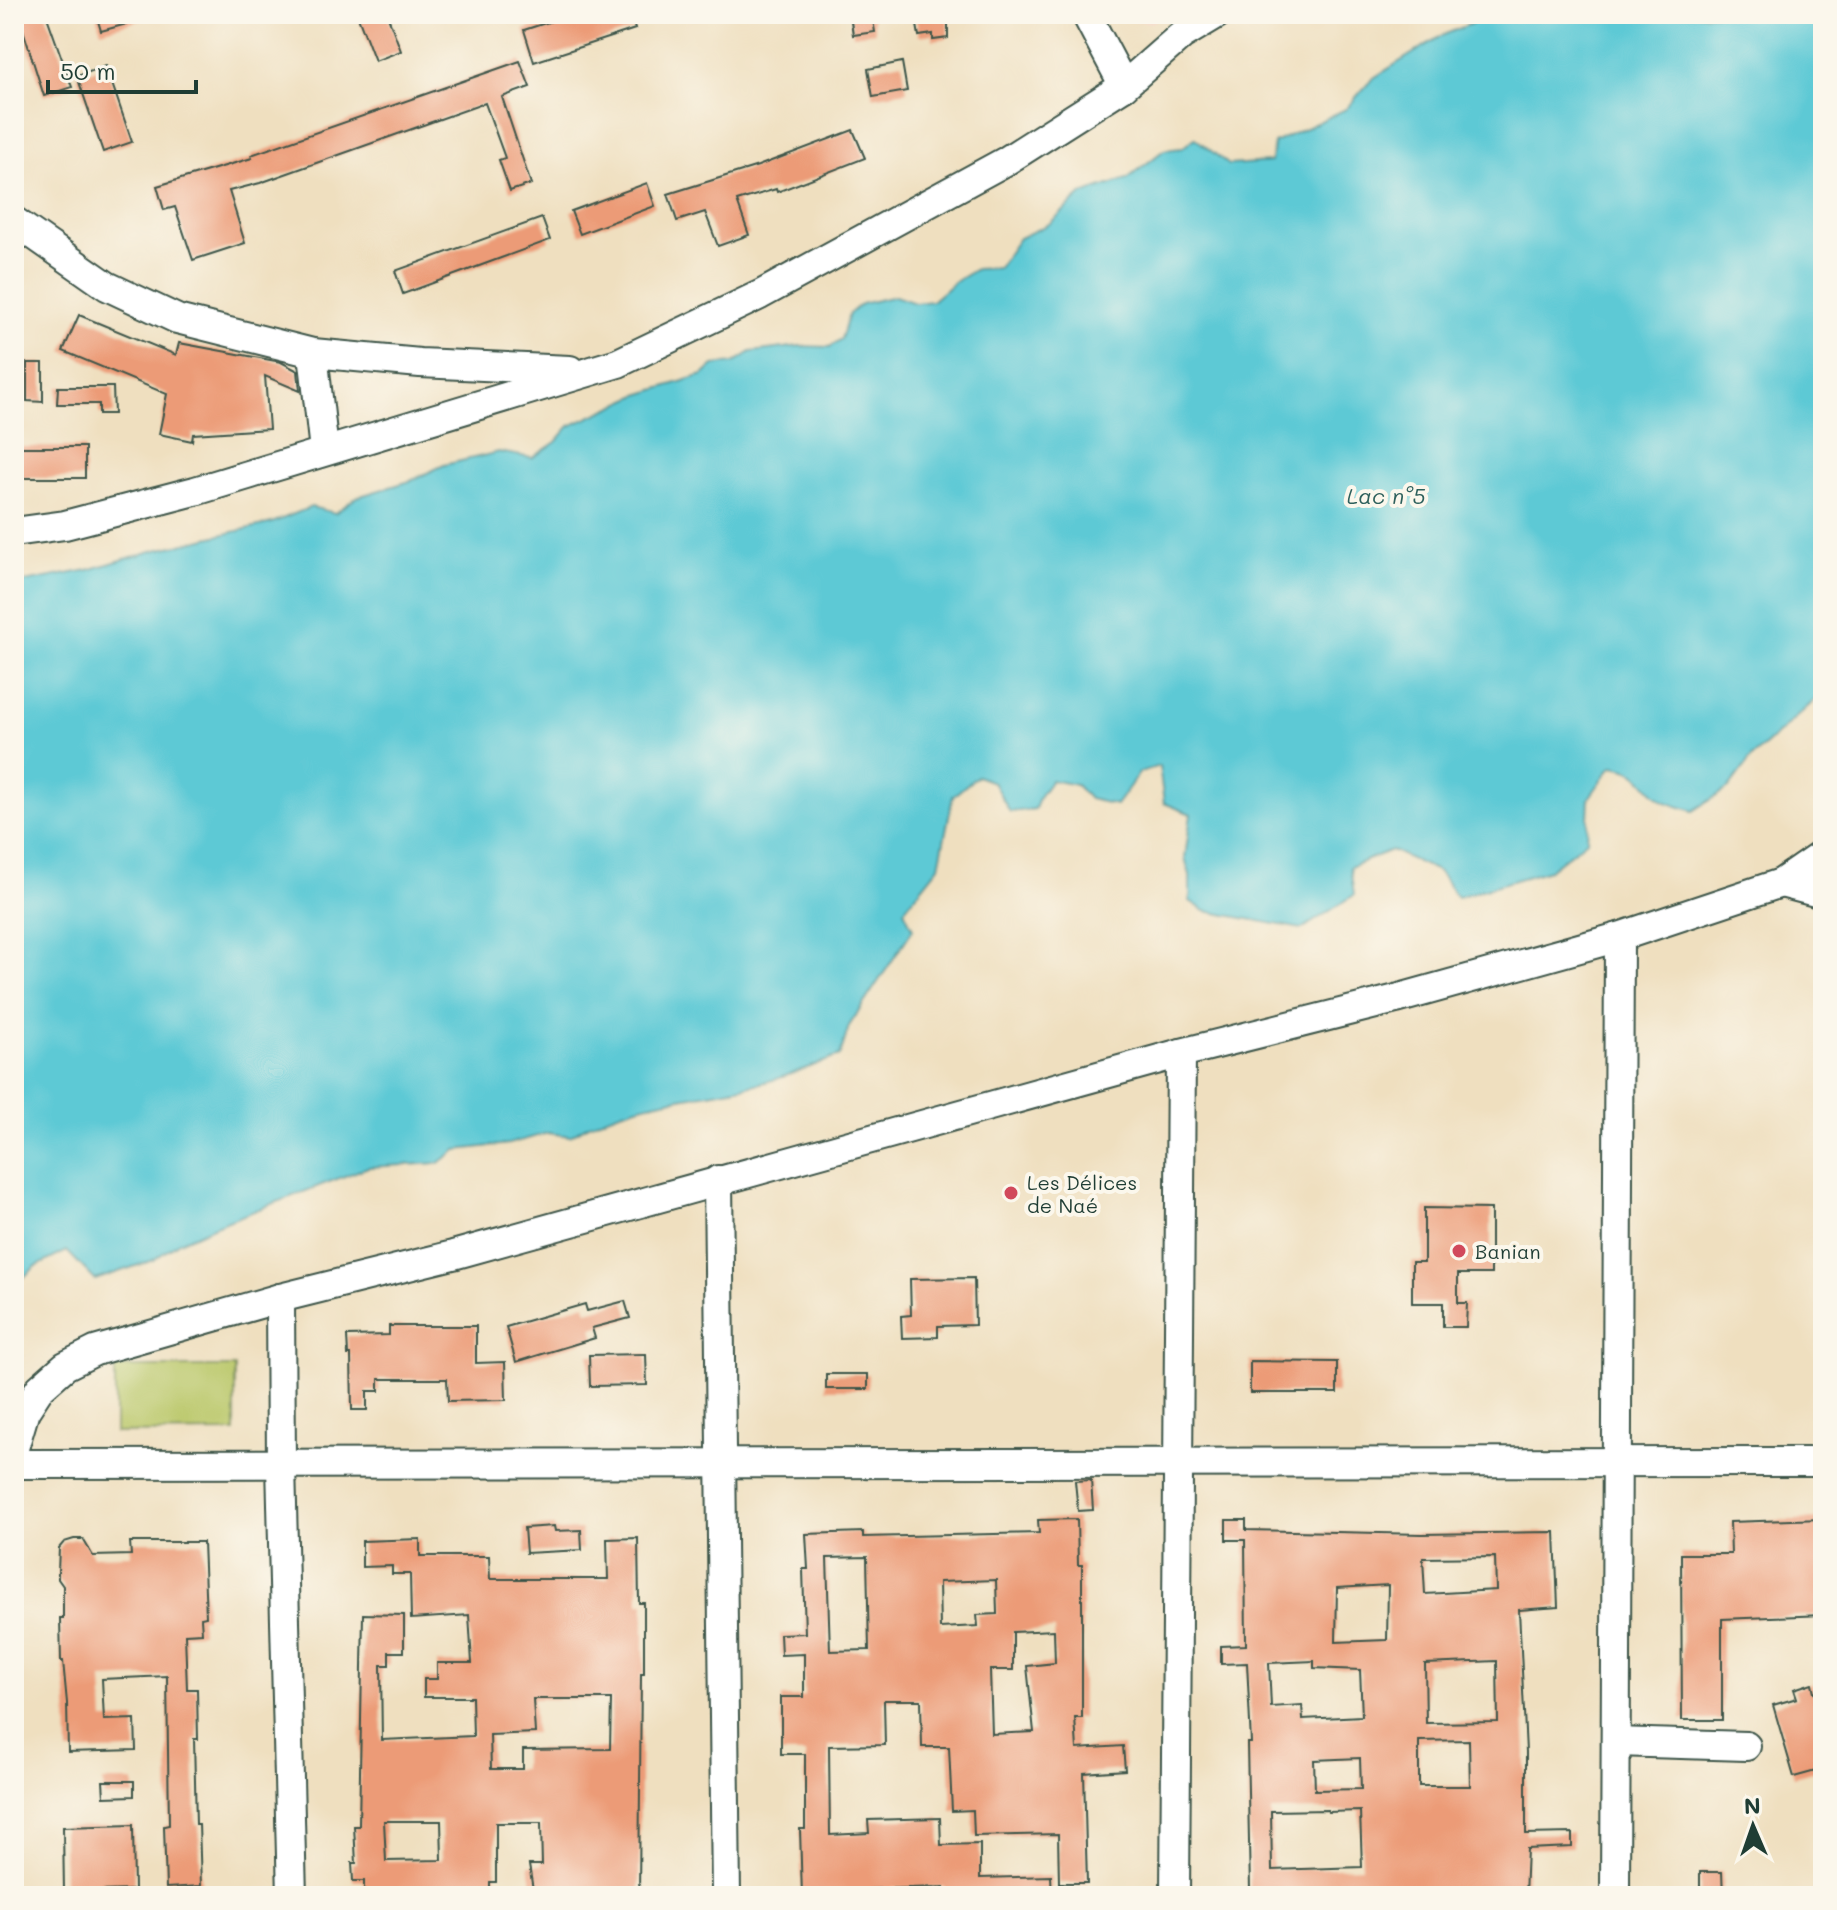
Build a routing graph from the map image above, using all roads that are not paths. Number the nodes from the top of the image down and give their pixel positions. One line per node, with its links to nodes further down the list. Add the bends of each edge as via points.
1 (1086, 14): 3 (street)
2 (1217, 14): 3 (street, via 1182,35)
3 (1124, 86): 6 (street, via 892,225 760,295)
4 (14, 221): 5 (street, via 107,286 177,319)
5 (313, 353): 6 (street); 7 (street)
6 (595, 371): 7 (street)
7 (324, 451): 8 (street, via 166,499)
8 (14, 532)
9 (1823, 854): 10 (street)
10 (1781, 883): 11 (street); 12 (street)
11 (1823, 894)
12 (1619, 937): 13 (street); 19 (street)
13 (1181, 1053): 14 (street); 18 (street)
14 (718, 1180): 15 (street); 21 (street)
15 (280, 1298): 16 (street, via 95,1351 65,1366 40,1388 25,1411); 22 (street)
16 (14, 1448)
17 (1823, 1462): 19 (street)
18 (1178, 1463): 19 (street); 21 (street); 27 (street)
19 (1617, 1463): 23 (street)
20 (14, 1464): 22 (street)
21 (721, 1464): 22 (street); 26 (street)
22 (281, 1465): 25 (street)
23 (1616, 1742): 24 (street); 28 (street)
24 (1746, 1746)
25 (292, 1896)
26 (726, 1896)
27 (1175, 1896)
28 (1615, 1896)

